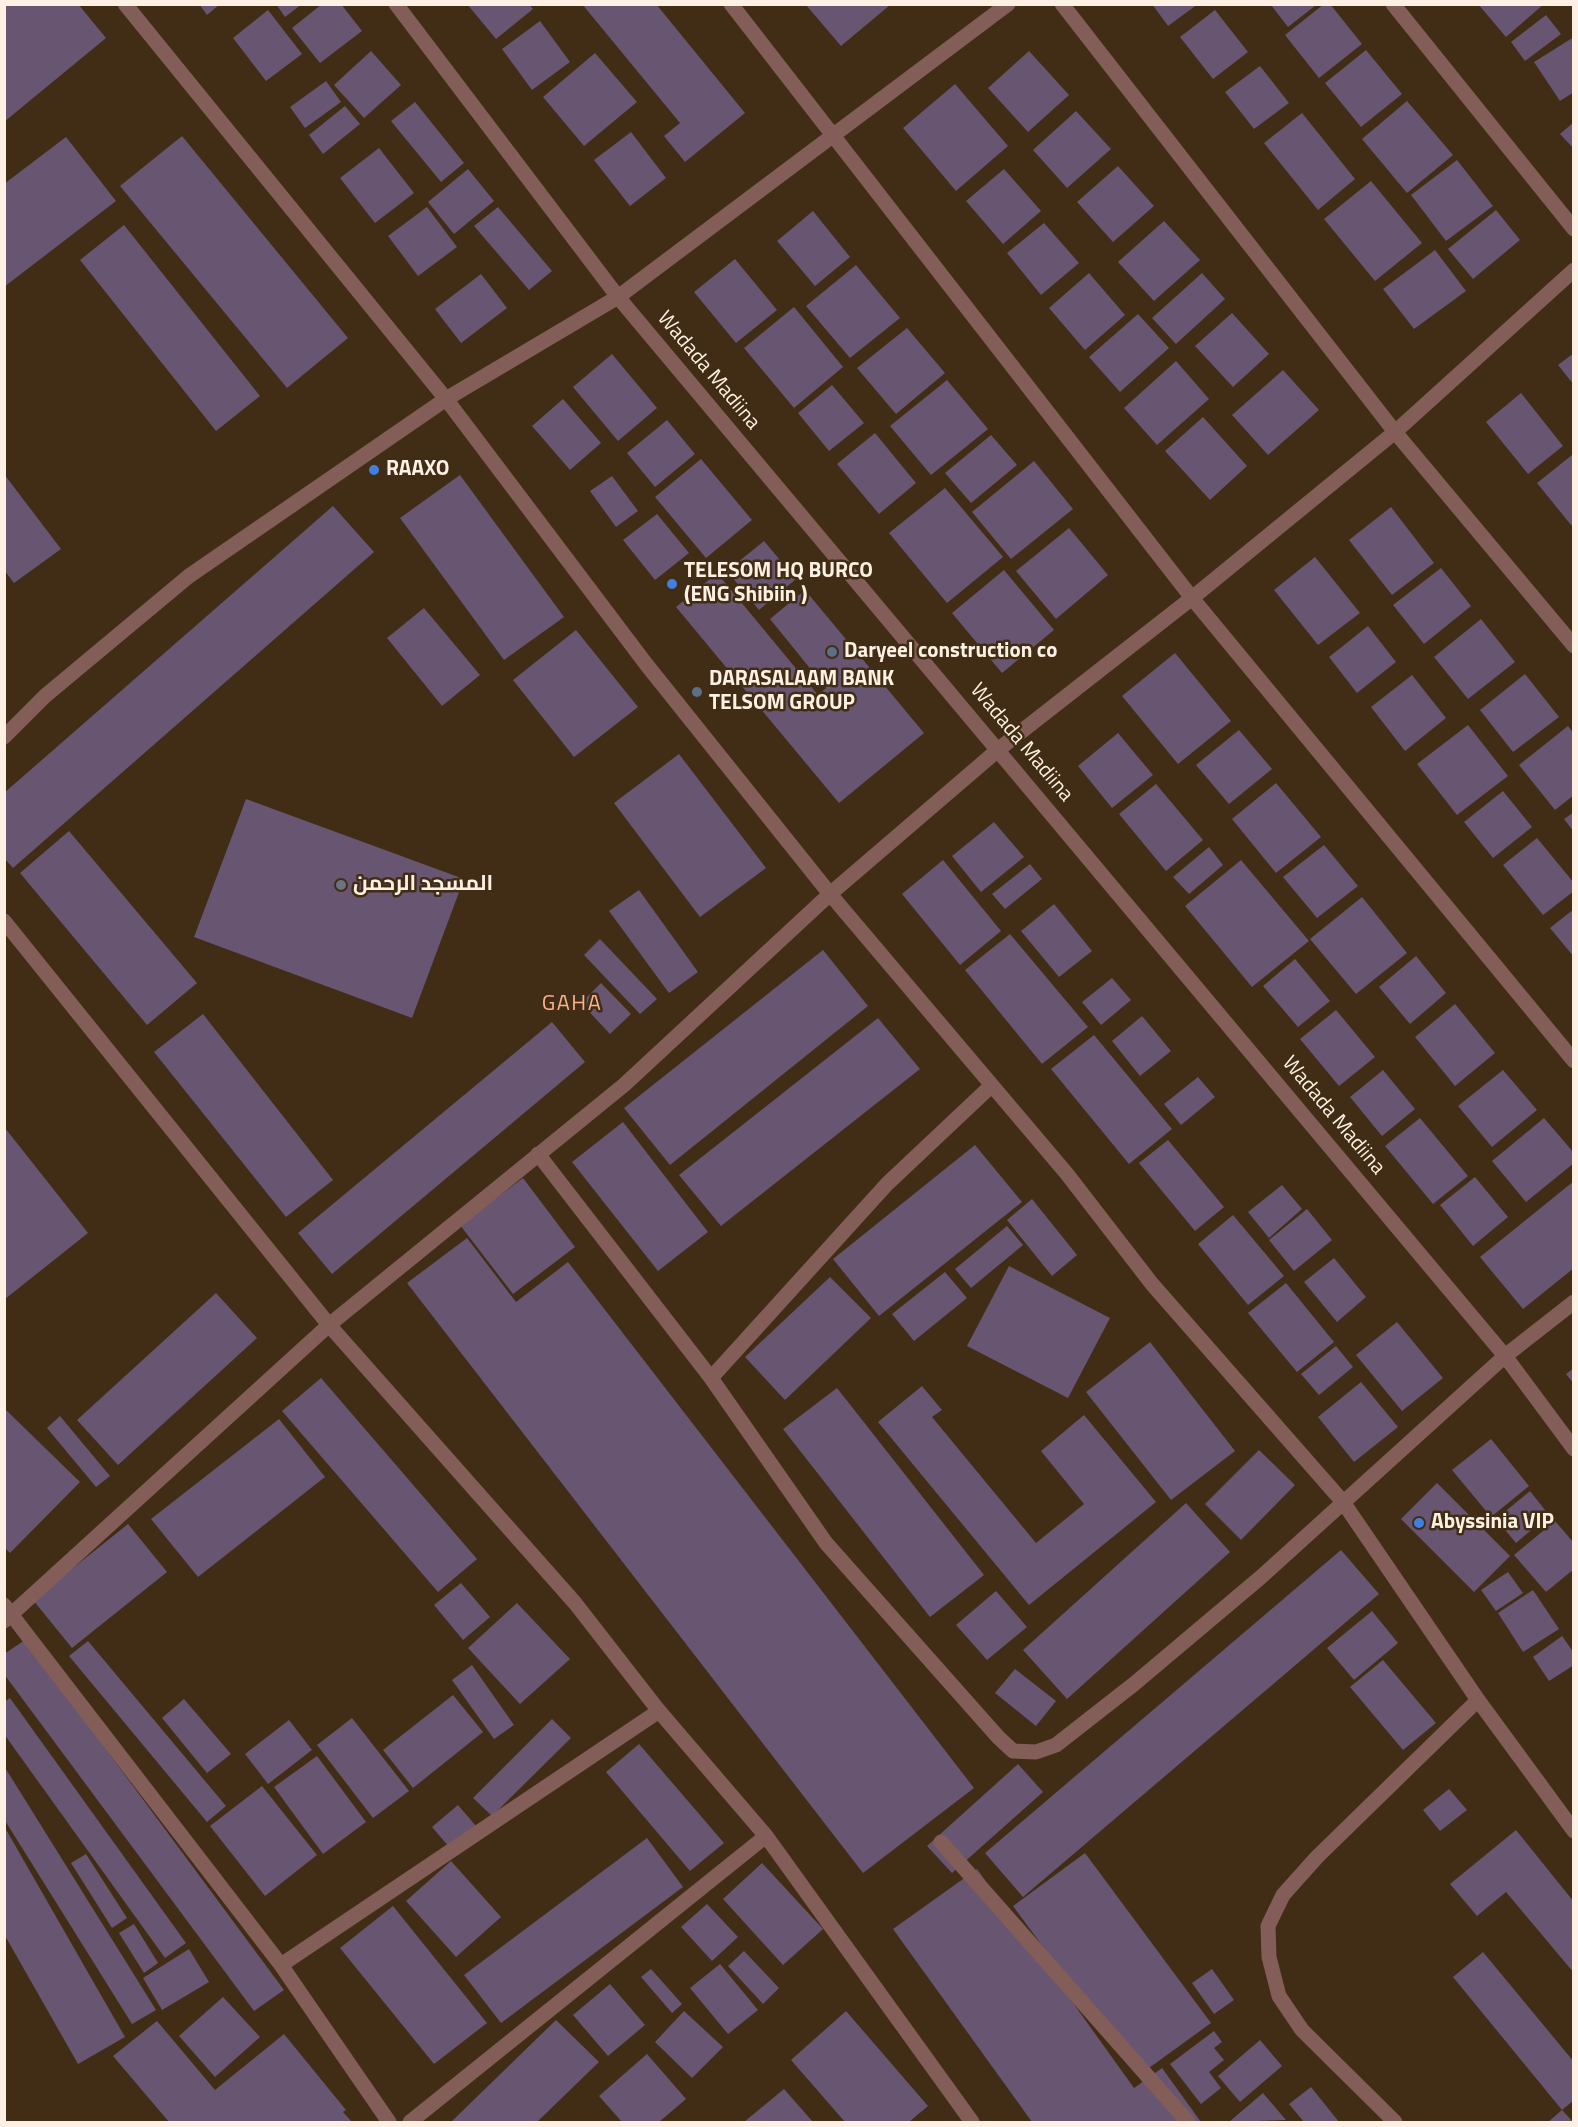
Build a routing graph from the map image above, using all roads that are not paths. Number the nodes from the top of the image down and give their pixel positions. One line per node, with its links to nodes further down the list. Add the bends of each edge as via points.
1 (125, 4): 11 (street)
2 (396, 4): 10 (street, Wadada Madiina)
3 (731, 4): 7 (street)
4 (1008, 4): 7 (street)
5 (1062, 4): 12 (street)
6 (1393, 4): 8 (street)
7 (833, 137): 10 (street); 13 (street)
8 (1574, 229)
9 (1574, 270): 12 (street)
10 (618, 297): 11 (street); 16 (street, Wadada Madiina)
11 (446, 399): 15 (street, via 189,576 45,696); 17 (street, via 646,664)
12 (1395, 432): 13 (street); 14 (street)
13 (1192, 598): 16 (street); 19 (street)
14 (1574, 646)
15 (4, 738)
16 (999, 749): 17 (street); 24 (street, Wadada Madiina)
17 (830, 894): 20 (street); 21 (street, via 624,1086)
18 (4, 921): 23 (street)
19 (1574, 1061)
20 (991, 1086): 25 (street, via 887,1184); 27 (street, via 1067,1174 1152,1284)
21 (538, 1154): 23 (street); 25 (street)
22 (1574, 1302): 24 (street)
23 (329, 1325): 28 (street); 30 (street, via 575,1603)
24 (1505, 1356): 26 (street, Wadada Madiina); 27 (street)
25 (711, 1378): 27 (street, via 826,1543 1013,1751 1036,1752 1056,1744 1261,1577)
26 (1574, 1449)
27 (1343, 1502): 29 (street)
28 (7, 1614): 34 (street)
29 (1478, 1700): 31 (street); 39 (street, via 1317,1857 1283,1895 1268,1926 1269,1957 1280,1996 1302,2030)
30 (659, 1711): 32 (street); 34 (street)
31 (1574, 1831)
32 (766, 1836): 36 (street); 37 (street)
33 (941, 1842): 38 (street)
34 (281, 1965): 35 (street)
35 (389, 2122)
36 (410, 2122)
37 (972, 2122)
38 (1188, 2122)
39 (1395, 2122)

